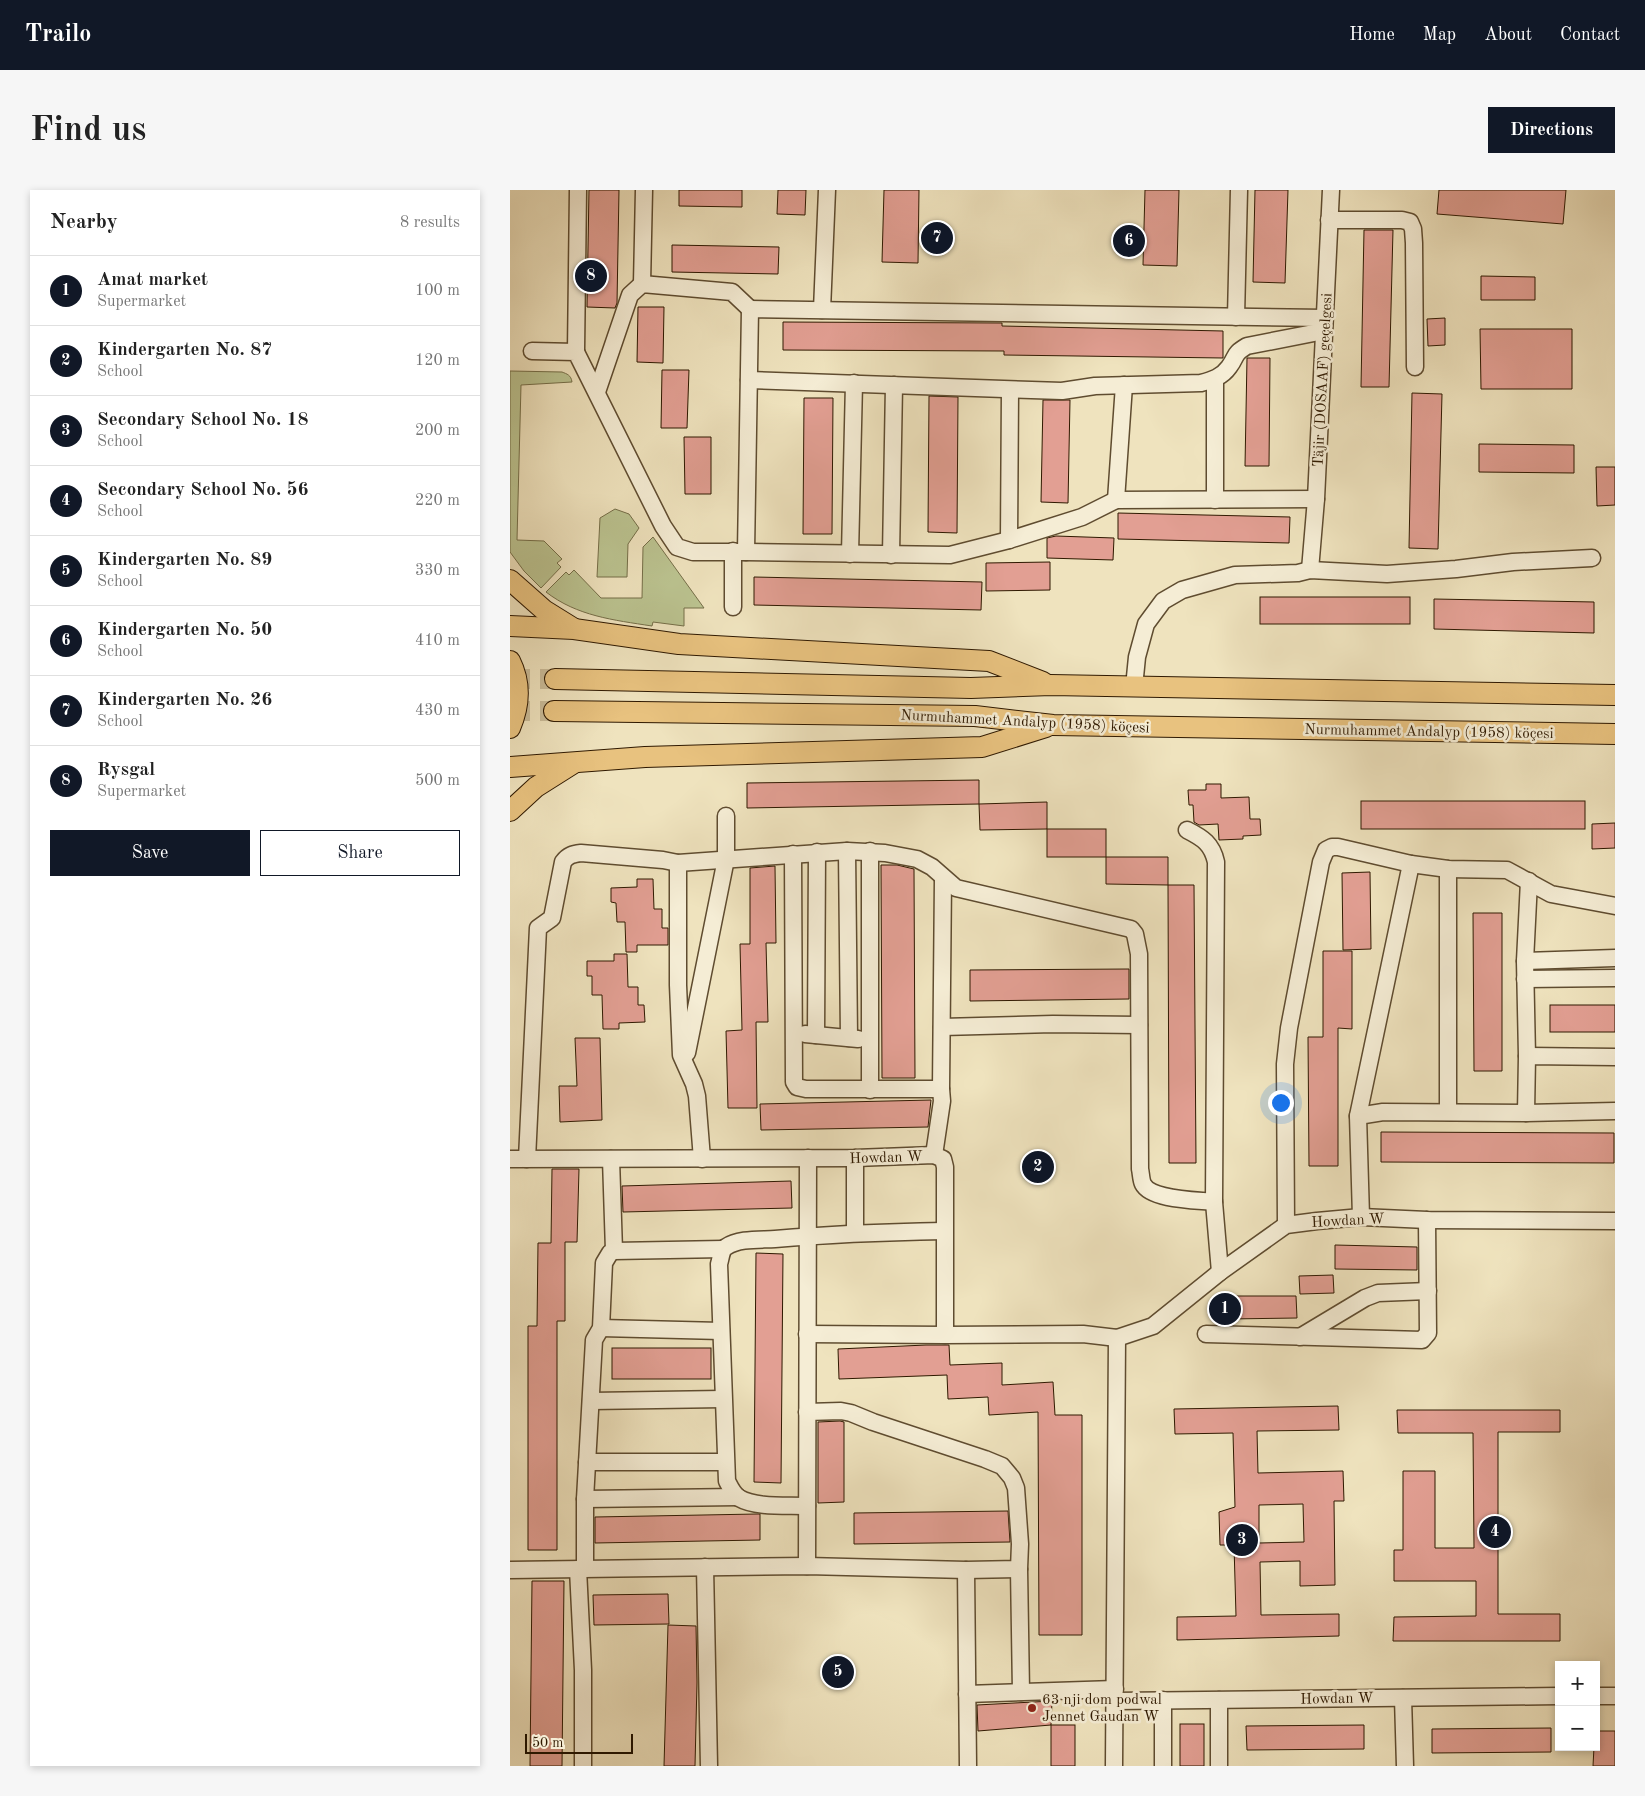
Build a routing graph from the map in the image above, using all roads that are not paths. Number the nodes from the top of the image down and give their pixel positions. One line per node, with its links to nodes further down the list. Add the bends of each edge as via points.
1 (578, 190): 13 (street)
2 (644, 190): 7 (street)
3 (827, 190): 9 (street)
4 (1239, 190): 10 (street)
5 (1331, 190): 6 (street, Täjir (DOSAAF) geçelgesi)
6 (1329, 220): 11 (street, Täjir (DOSAAF) geçelgesi); 14 (street, via 1410,222 1414,243)
7 (642, 284): 8 (street, via 732,292); 21 (street, via 630,295)
8 (750, 309): 9 (street); 16 (street)
9 (822, 310): 10 (street)
10 (1236, 317): 11 (street)
11 (1325, 324): 15 (street, via 1247,346 1236,352 1229,367); 22 (street, Täjir (DOSAAF) geçelgesi)
12 (532, 351): 13 (street)
13 (576, 352): 21 (street)
14 (1415, 366)
15 (1215, 379): 19 (street, via 1201,383); 24 (street)
16 (749, 380): 17 (street); 26 (street)
17 (854, 383): 18 (street); 27 (street)
18 (894, 385): 20 (street); 28 (street)
19 (1124, 386): 20 (street, via 1095,386 1062,392); 23 (street)
20 (1010, 390): 25 (street)
21 (597, 392): 26 (street, via 662,526 678,547 693,552)
22 (1316, 499): 24 (street); 30 (street, Täjir (DOSAAF) geçelgesi)
23 (1116, 500): 24 (street); 25 (street, via 1082,517)
24 (1215, 500)
25 (1009, 540): 28 (street, via 950,555)
26 (739, 551): 27 (street); 32 (street)
27 (850, 554): 28 (street)
28 (891, 555)
29 (1592, 558): 30 (street, via 1387,574)
30 (1310, 570): 38 (street, via 1235,575 1182,590 1163,601 1146,624 1137,657)
31 (510, 580): 34 (main road, via 544,610)
32 (733, 607)
33 (510, 626): 34 (main road)
34 (574, 629): 37 (main road, via 679,644 989,661)
35 (510, 661): 42 (main road, via 518,692)
36 (555, 679): 37 (main road, Nurmuhammet Andalyp (1958) köçesi, via 971,688)
37 (1051, 685): 38 (main road, Nurmuhammet Andalyp (1958) köçesi)
38 (1134, 687): 39 (main road, Nurmuhammet Andalyp (1958) köçesi)
39 (1615, 695)
40 (554, 711): 41 (main road, Nurmuhammet Andalyp (1958) köçesi, via 975,716)
41 (1053, 725): 43 (main road, Nurmuhammet Andalyp (1958) köçesi); 44 (main road, via 982,747 655,756)
42 (510, 728)
43 (1615, 734)
44 (576, 762): 45 (main road); 46 (main road, via 536,787)
45 (510, 767)
46 (510, 812)
47 (726, 816): 53 (street)
48 (1187, 830): 86 (street, via 1207,842 1214,851 1216,862)
49 (847, 850): 50 (street); 51 (street); 68 (street)
50 (816, 852): 52 (street); 67 (street)
51 (870, 852): 57 (street, via 917,859); 69 (street)
52 (793, 854): 53 (street); 66 (street)
53 (726, 858): 54 (street); 72 (street)
54 (678, 863): 72 (street, via 678,985 681,1055); 84 (street, via 581,853 567,856 563,862 552,918 538,928)
55 (1411, 864): 56 (street); 78 (street); 90 (street, via 1332,847 1326,850 1321,862 1285,1064)
56 (1448, 869): 58 (street, via 1507,870); 76 (street)
57 (943, 878): 64 (street, via 956,888 970,892 1131,929 1139,954); 65 (street)
58 (1529, 881): 59 (street, via 1551,894); 61 (street)
59 (1615, 906)
60 (1615, 958): 61 (street)
61 (1525, 961): 63 (street)
62 (1615, 978): 63 (street)
63 (1525, 979): 70 (street)
64 (1140, 1025): 65 (street); 86 (street, via 1140,1169 1143,1184 1150,1192)
65 (942, 1027): 73 (street)
66 (794, 1033): 67 (street); 74 (street, via 794,1082 797,1087)
67 (816, 1035): 68 (street)
68 (849, 1038): 69 (street)
69 (870, 1040): 74 (street)
70 (1527, 1056): 71 (street); 77 (street)
71 (1615, 1058)
72 (685, 1063): 81 (street, via 697,1096)
73 (941, 1089): 74 (street); 79 (street)
74 (870, 1090)
75 (1615, 1111): 77 (street)
76 (1448, 1112): 77 (street); 78 (street, via 1383,1112)
77 (1526, 1113)
78 (1358, 1116): 87 (street)
79 (934, 1155): 83 (street, Howdan W); 91 (street, Howdan W, via 943,1159 945,1167)
80 (510, 1158): 84 (street, Howdan W)
81 (702, 1158): 82 (street, Howdan W); 85 (street, Howdan W)
82 (808, 1158): 83 (street, Howdan W); 93 (street)
83 (855, 1158): 92 (street)
84 (527, 1159): 85 (street, Howdan W)
85 (611, 1159): 95 (street)
86 (1214, 1202): 96 (street)
87 (1361, 1217): 88 (street, Howdan W); 90 (street, Howdan W)
88 (1427, 1220): 89 (street, Howdan W); 97 (street)
89 (1615, 1221)
90 (1286, 1225): 96 (street, Howdan W)
91 (944, 1231): 92 (street); 102 (street, Howdan W)
92 (855, 1233): 93 (street)
93 (807, 1236): 94 (street, via 739,1242); 100 (street)
94 (723, 1249): 95 (street); 99 (street, via 719,1264)
95 (614, 1251): 98 (street, via 604,1263)
96 (1220, 1272): 104 (street, Howdan W, via 1153,1326)
97 (1428, 1290): 103 (street, via 1378,1293); 103 (street, via 1428,1333 1422,1340)
98 (601, 1328): 99 (street); 106 (street, via 594,1340)
99 (721, 1331): 105 (street)
100 (807, 1334): 102 (street); 107 (street)
101 (1206, 1334): 103 (street)
102 (945, 1335): 104 (street, Howdan W, via 1083,1334)
103 (1300, 1337)
104 (1117, 1338): 121 (street)
105 (723, 1400): 106 (street); 109 (street)
106 (591, 1401): 108 (street)
107 (807, 1412): 112 (street); 116 (street, via 851,1413 1002,1466 1016,1488)
108 (587, 1462): 109 (street); 111 (street)
109 (725, 1462): 110 (street, via 727,1481)
110 (738, 1497): 111 (street); 112 (street, via 760,1504)
111 (585, 1499): 115 (street)
112 (807, 1506): 113 (street)
113 (807, 1566): 114 (street); 118 (street)
114 (705, 1567): 115 (street); 129 (street)
115 (582, 1569): 117 (street); 128 (street)
116 (1019, 1569): 118 (street); 119 (street)
117 (510, 1570)
118 (966, 1570): 120 (street)
119 (1021, 1692): 120 (street, Howdan W); 121 (street, Howdan W)
120 (967, 1694): 130 (street)
121 (1115, 1695): 126 (street, Howdan W); 131 (street)
122 (1555, 1696): 125 (street, Howdan W)
123 (1600, 1696): 124 (street)
124 (1615, 1696)
125 (1403, 1698): 127 (street, Howdan W); 134 (street)
126 (1163, 1700): 127 (street, Howdan W); 132 (street)
127 (1219, 1700): 133 (street)
128 (583, 1766)
129 (710, 1766)
130 (968, 1766)
131 (1114, 1766)
132 (1163, 1766)
133 (1219, 1766)
134 (1405, 1766)

